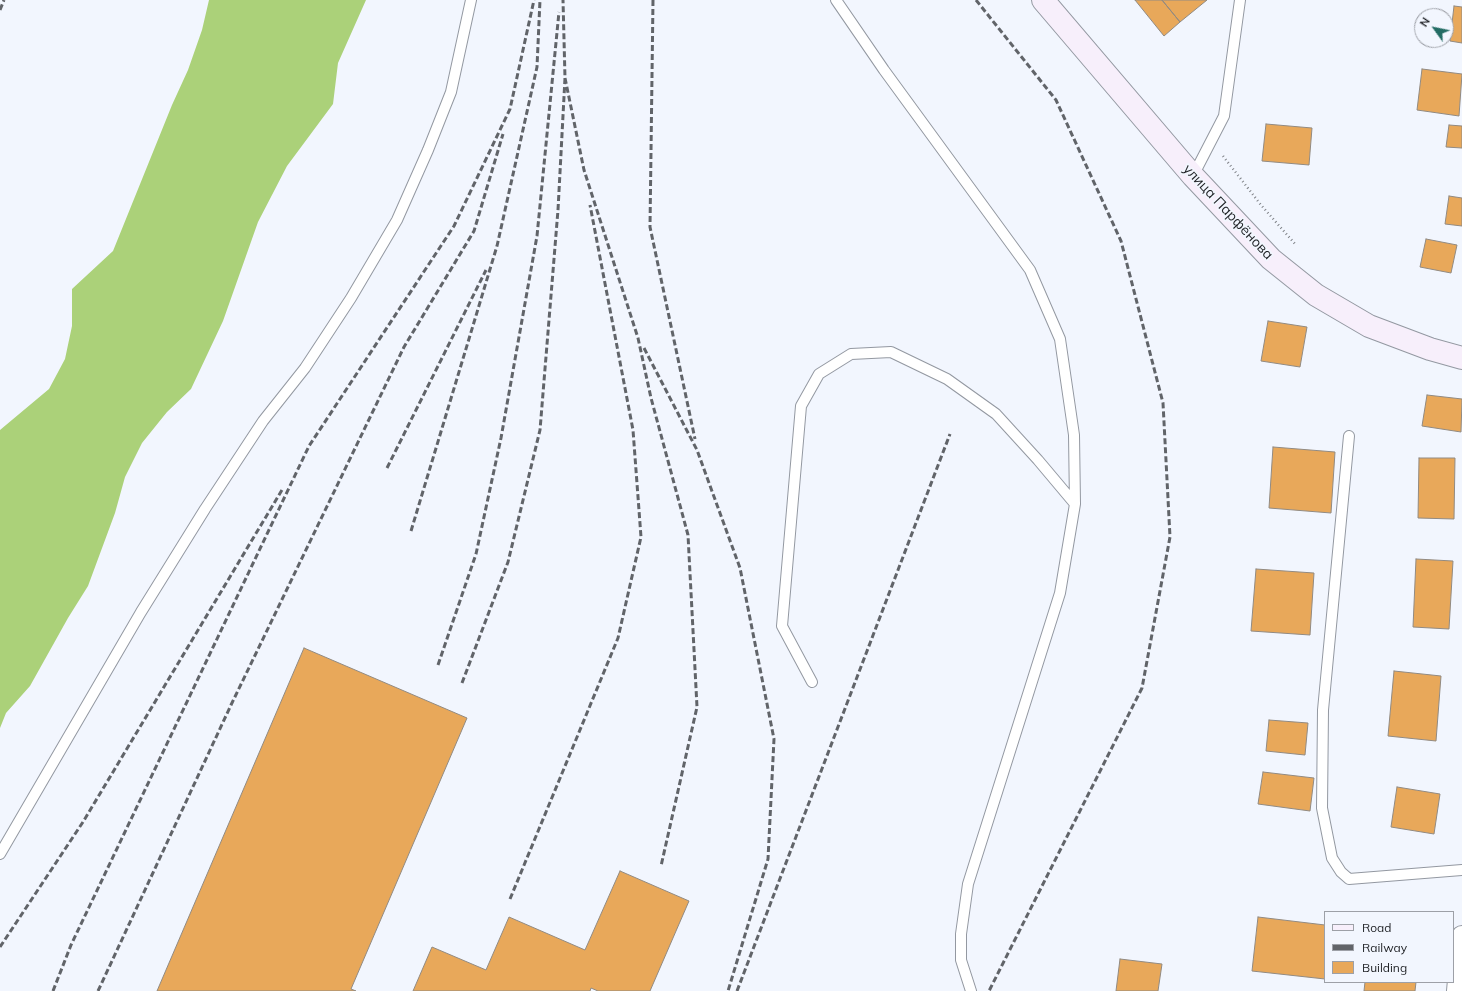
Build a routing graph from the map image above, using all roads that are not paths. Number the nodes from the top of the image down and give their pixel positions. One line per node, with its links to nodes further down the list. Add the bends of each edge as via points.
1 (471, 0): 10 (lane, via 451,92 397,220 351,298 305,368 263,421 204,509)
2 (836, 0): 8 (lane, via 1030,270 1060,339 1074,434)
3 (1043, 0): 5 (main road, улица Парфёнова)
4 (1240, 0): 5 (lane, via 1224,116)
5 (1193, 176): 6 (main road, улица Парфёнова, via 1271,259 1316,295 1369,326)
6 (1462, 358)
7 (1349, 436): 11 (lane, via 1323,710 1322,808 1332,858 1349,879)
8 (1075, 504): 9 (lane, via 996,414 947,379 891,352 851,354 819,374 801,406 782,626); 13 (lane, via 1060,593 968,884 961,934 961,960)
9 (812, 682)
10 (0, 854)
11 (1462, 870)
12 (1462, 936): 14 (street)
13 (971, 991)
14 (1457, 991)

